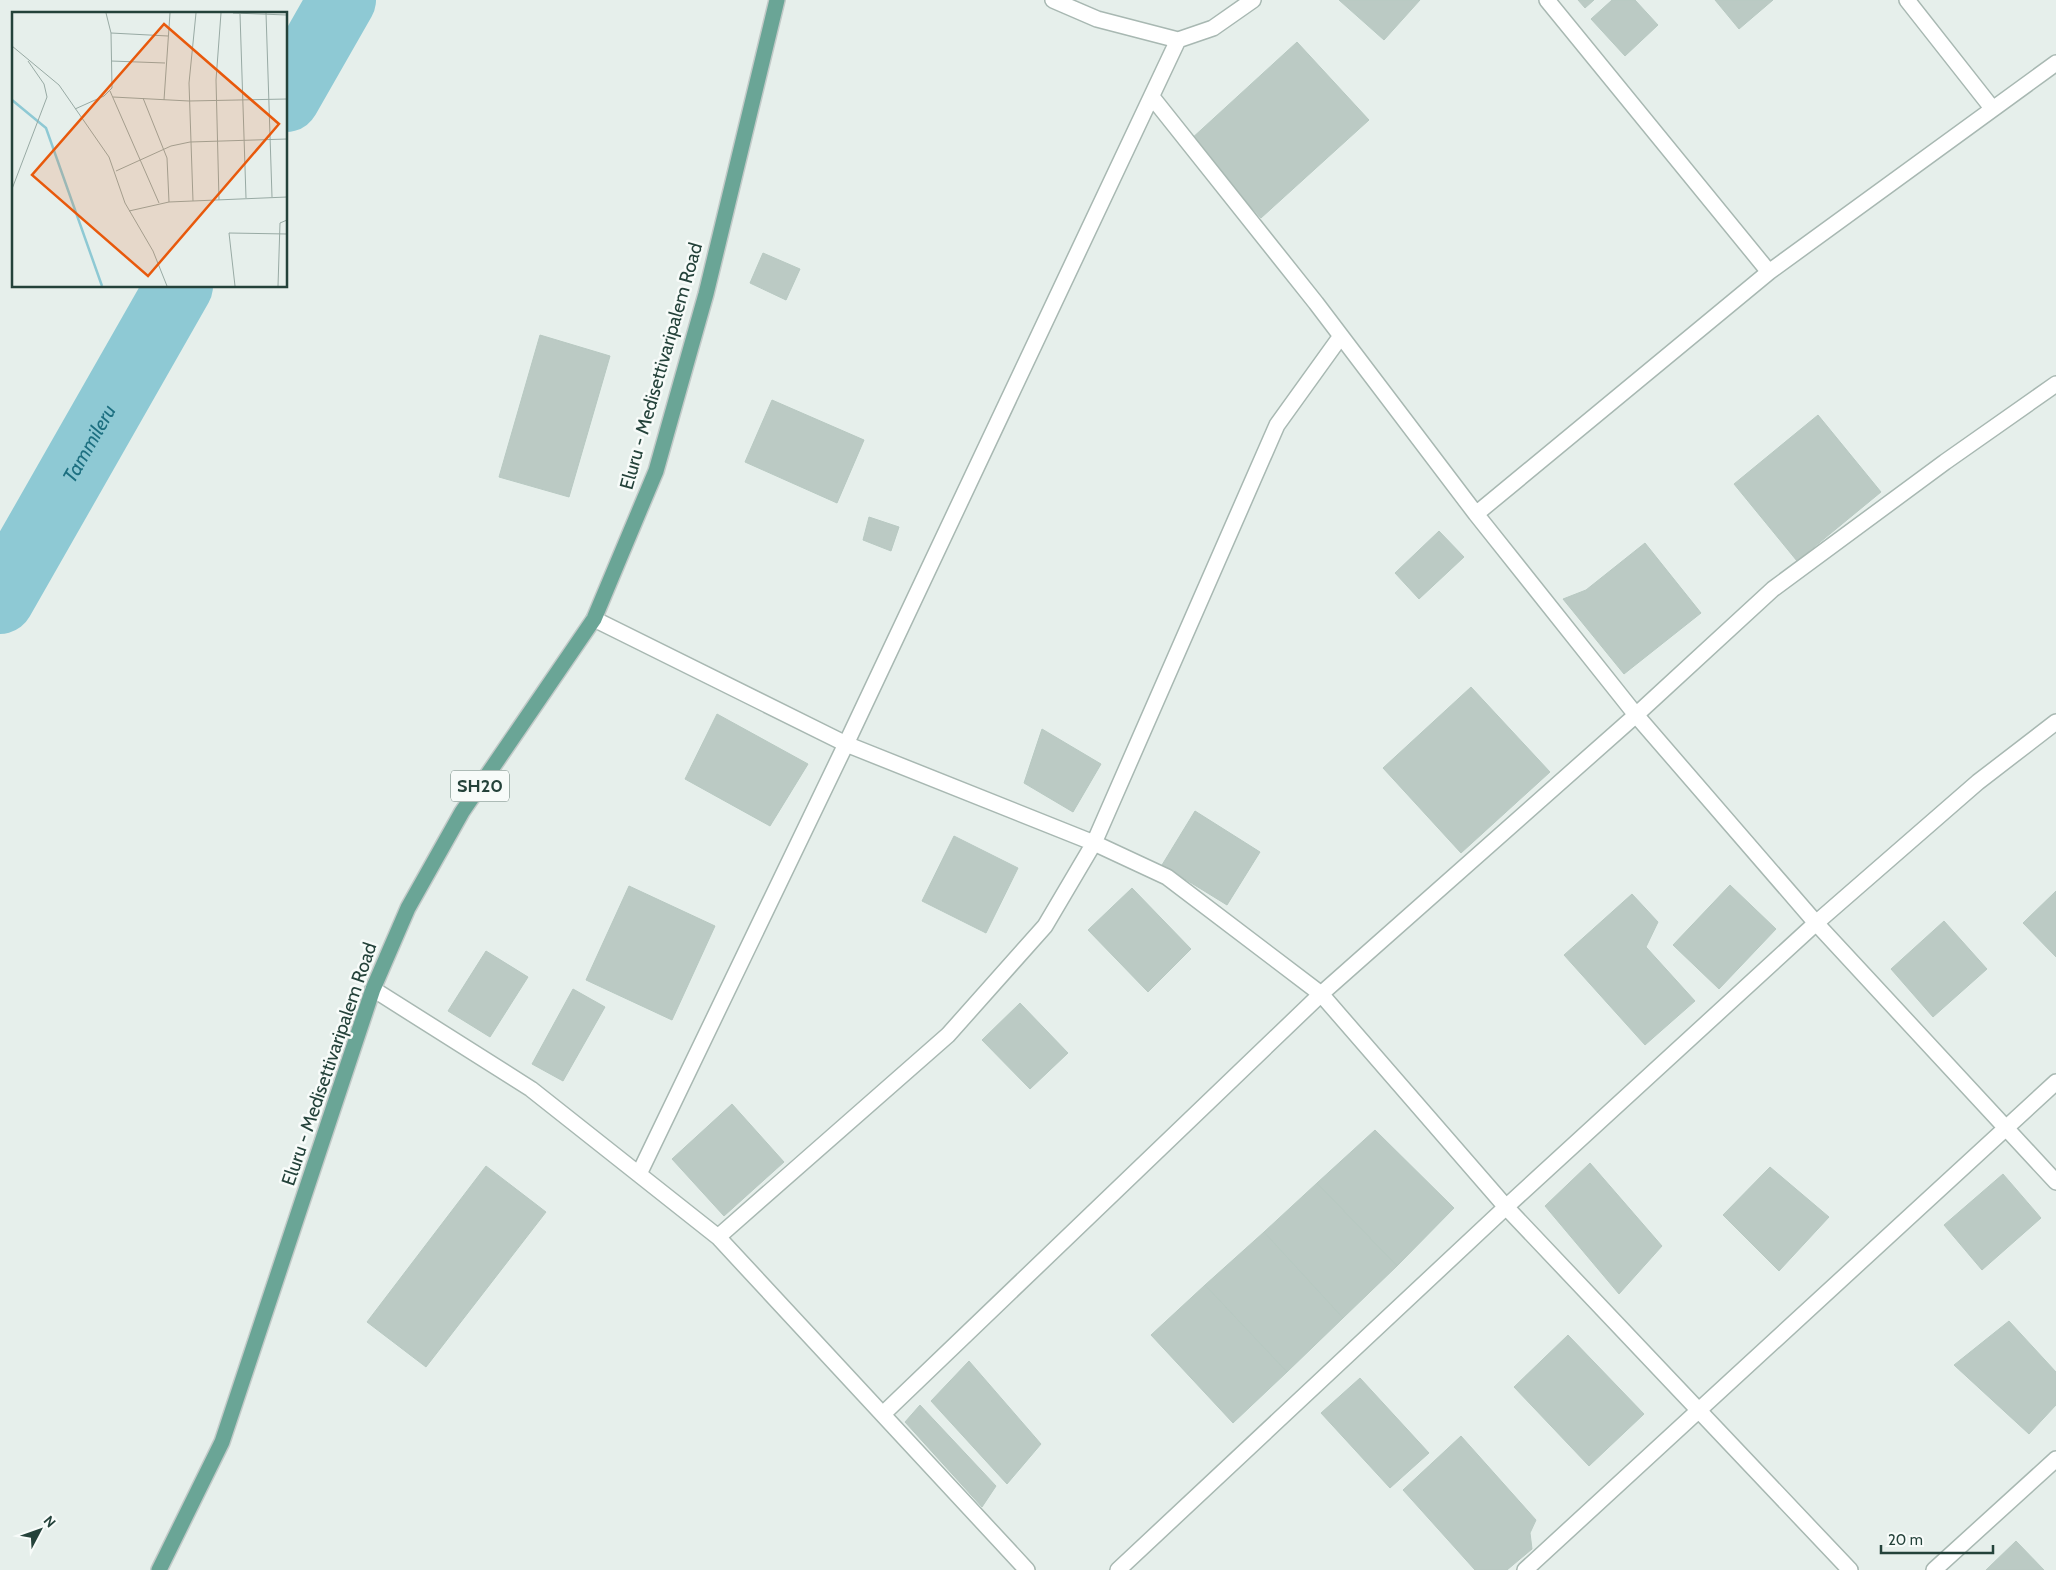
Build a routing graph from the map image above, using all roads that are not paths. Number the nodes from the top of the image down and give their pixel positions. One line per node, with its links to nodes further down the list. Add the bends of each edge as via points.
1 (777, 0): 14 (main road, Eluru - Medisettivaripalem Road / SH20, via 706,294 658,462)
2 (1053, 0): 6 (street, via 1097,19)
3 (1253, 0): 6 (street, via 1213,28)
4 (1547, 0): 10 (street)
5 (1907, 0): 9 (street)
6 (1178, 40): 8 (street)
7 (2056, 63): 9 (street)
8 (1152, 97): 11 (street); 17 (street)
9 (1992, 108): 10 (street)
10 (1769, 272): 13 (street)
11 (1341, 336): 13 (street); 18 (street, via 1277,425)
12 (2056, 384): 15 (street, via 1773,589)
13 (1476, 514): 15 (street)
14 (594, 619): 17 (street); 20 (main road, Eluru - Medisettivaripalem Road / SH20, via 462,812 408,908)
15 (1636, 716): 19 (street); 21 (street)
16 (2056, 722): 19 (street, via 1978,782)
17 (846, 744): 18 (street); 24 (street)
18 (1094, 844): 21 (street, via 1167,877); 27 (street, via 1045,926 948,1035)
19 (1816, 923): 23 (street); 26 (street)
20 (373, 989): 24 (street, via 531,1089); 31 (main road, Eluru - Medisettivaripalem Road / SH20, via 222,1442)
21 (1321, 994): 26 (street); 29 (street)
22 (2056, 1082): 23 (street)
23 (2006, 1128): 25 (street); 28 (street)
24 (638, 1174): 27 (street)
25 (2056, 1182)
26 (1506, 1207): 28 (street); 33 (street)
27 (718, 1237): 29 (street)
28 (1699, 1410): 34 (street); 35 (street)
29 (883, 1414): 32 (street)
30 (2056, 1459): 36 (street)
31 (159, 1570)
32 (1027, 1570)
33 (1118, 1570)
34 (1525, 1570)
35 (1850, 1570)
36 (1934, 1570)

